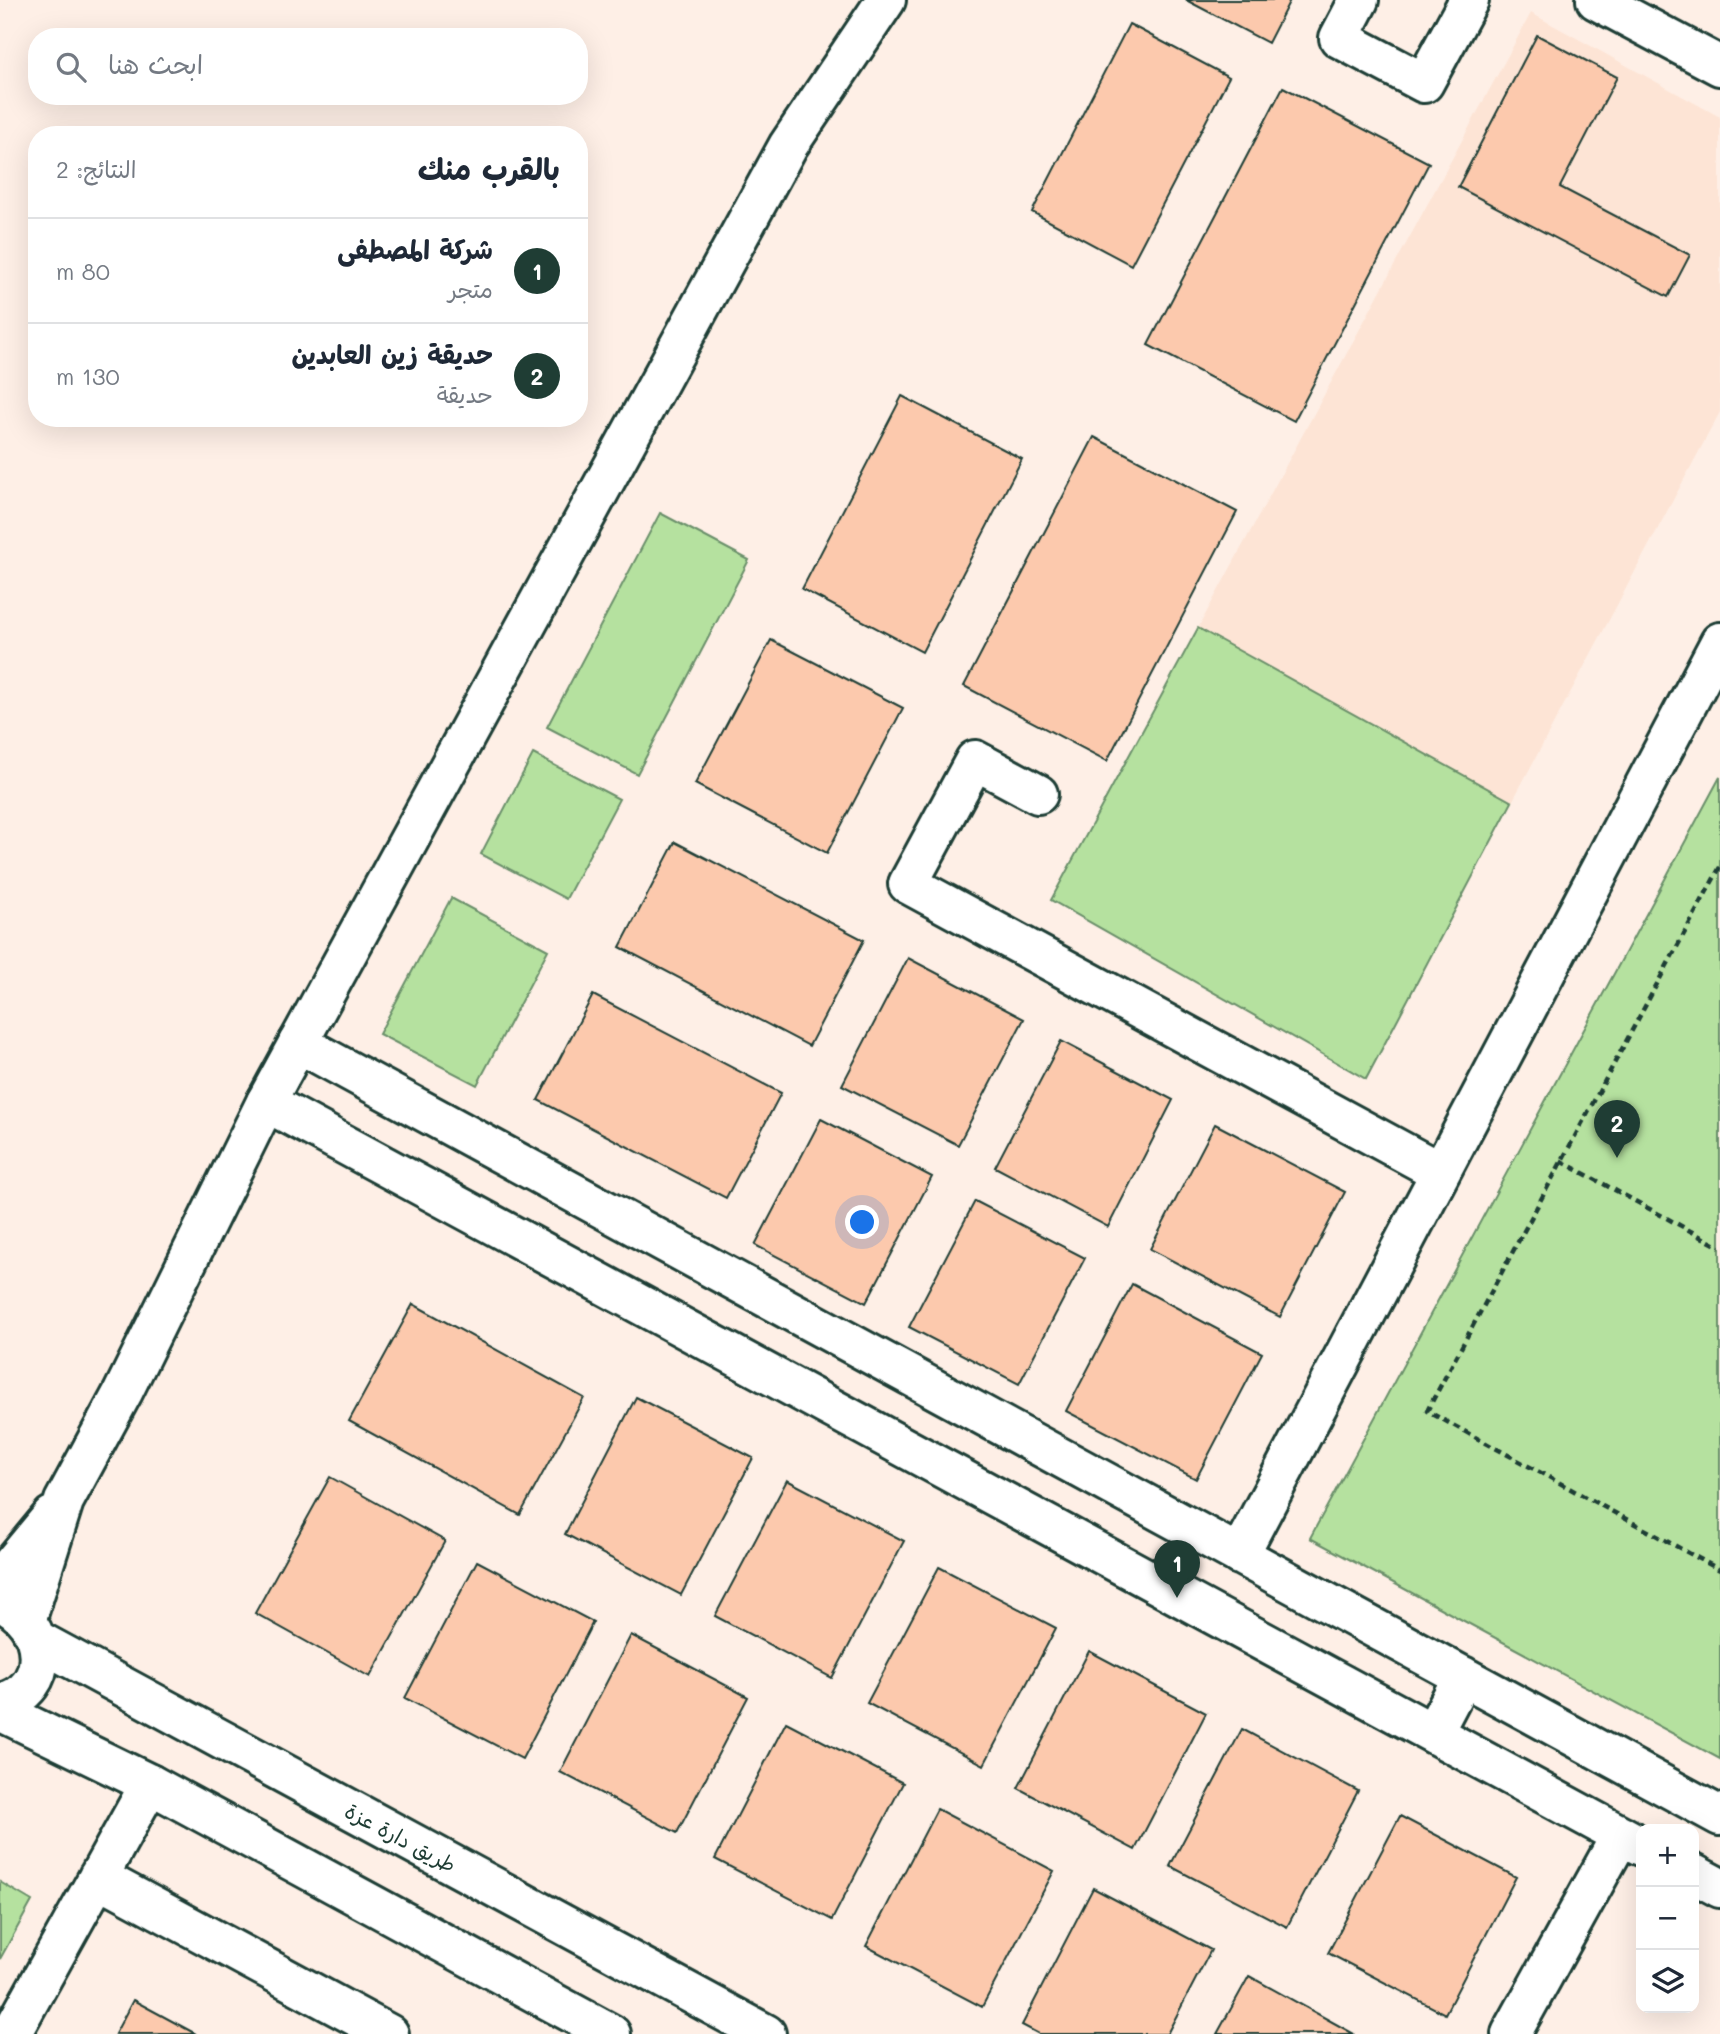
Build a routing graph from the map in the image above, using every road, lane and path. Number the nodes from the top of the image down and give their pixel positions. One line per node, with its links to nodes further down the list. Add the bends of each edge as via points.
1 (887, 0): 9 (street, via 788,146)
2 (1359, 0): 3 (street, via 1339,38 1424,83)
3 (1469, 0)
4 (1596, 0): 5 (street)
5 (1720, 66)
6 (1720, 642): 12 (street)
7 (1038, 794): 12 (street, via 975,760 908,884)
8 (1720, 867): 11 (path)
9 (298, 1044): 10 (street); 15 (street)
10 (266, 1102): 14 (street); 22 (street)
11 (1561, 1161): 13 (path); 16 (path, via 1427,1411)
12 (1440, 1172): 15 (street)
13 (1720, 1247)
14 (64, 1501): 17 (street); 18 (street)
15 (1239, 1555): 19 (street)
16 (1720, 1570)
17 (0, 1579)
18 (21, 1620): 20 (street, via 38,1665 20,1694); 32 (street, طريق دارة عزة)
19 (1463, 1676): 22 (street); 24 (street)
20 (0, 1703)
21 (0, 1711): 23 (street)
22 (1433, 1733): 25 (street)
23 (149, 1784): 26 (street); 31 (street)
24 (1720, 1816)
25 (1631, 1840): 33 (street)
26 (98, 1877): 29 (street); 30 (street)
27 (1699, 1877): 28 (street)
28 (1720, 1888)
29 (11, 2034)
30 (389, 2034)
31 (611, 2034)
32 (766, 2034)
33 (1511, 2034)

